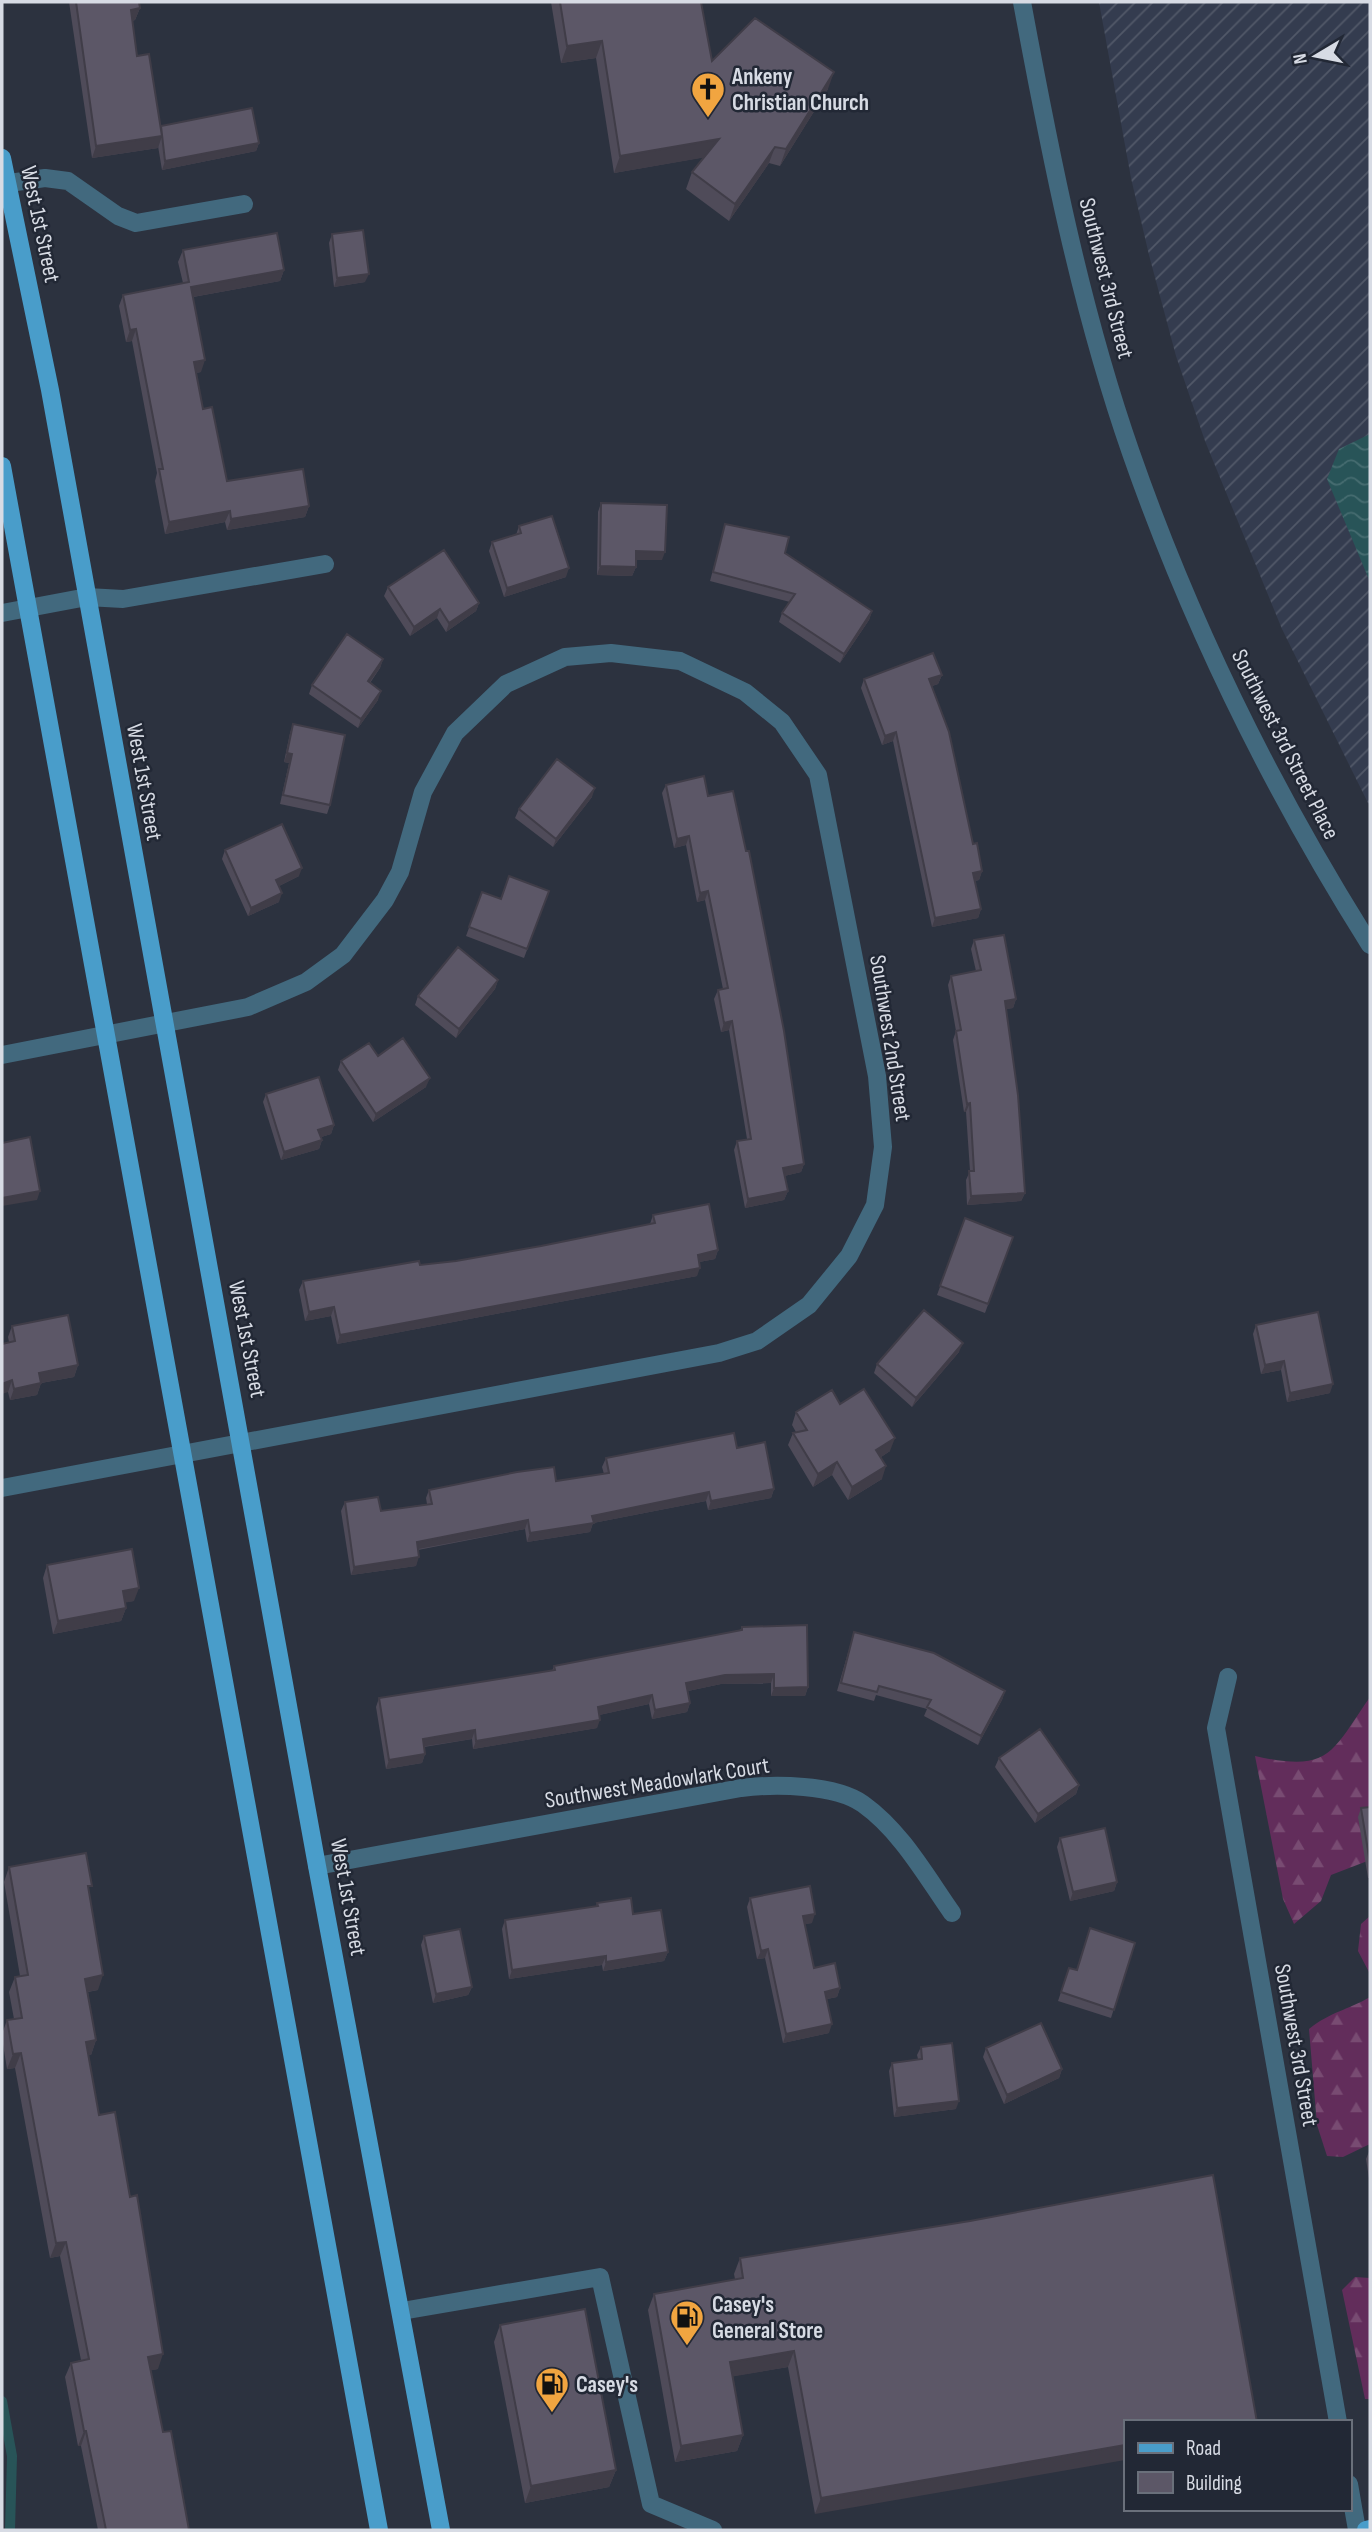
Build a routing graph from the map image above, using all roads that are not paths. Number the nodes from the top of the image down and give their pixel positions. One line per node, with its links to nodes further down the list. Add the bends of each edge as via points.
1 (1022, 2): 6 (street, Southwest 3rd Street, via 1095,338 1130,452)
2 (2, 158): 3 (main road, West 1st Street)
3 (5, 184): 4 (street, via 45,178 68,181 118,216 136,223); 8 (main road, West 1st Street, via 50,390)
4 (244, 204)
5 (2, 466): 9 (main road)
6 (1171, 559): 11 (street, Southwest 3rd Street Place, via 1275,783)
7 (325, 564): 8 (street, via 123,599)
8 (87, 597): 9 (street); 12 (main road, West 1st Street)
9 (29, 608): 10 (street); 13 (main road)
10 (2, 613)
11 (1370, 946)
12 (164, 1023): 13 (street, Southwest 2nd Street); 15 (main road, West 1st Street); 15 (street, Southwest 2nd Street, via 248,1007 286,992 343,955 400,872 423,792 455,733 506,684 565,657 611,653 680,661 745,692 782,722 818,775 877,1076 883,1147 875,1205 849,1256 809,1305 757,1341 719,1353)
13 (107, 1036): 14 (street, Southwest 2nd Street); 16 (main road)
14 (2, 1055)
15 (242, 1442): 16 (street, Southwest 2nd Street); 19 (main road, West 1st Street)
16 (184, 1451): 17 (street, Southwest 2nd Street); 24 (main road)
17 (2, 1488)
18 (1228, 1677): 22 (street, Southwest 3rd Street, via 1216,1728)
19 (317, 1866): 20 (street, Southwest Meadowlark Court, via 741,1788 810,1787 862,1802 895,1833); 21 (main road, West 1st Street)
20 (952, 1913)
21 (402, 2311): 25 (main road, West 1st Street); 26 (street, via 600,2277 651,2504)
22 (1338, 2420)
23 (1351, 2496): 27 (street)
24 (379, 2530)
25 (442, 2530)
26 (713, 2530)
27 (1357, 2530)

